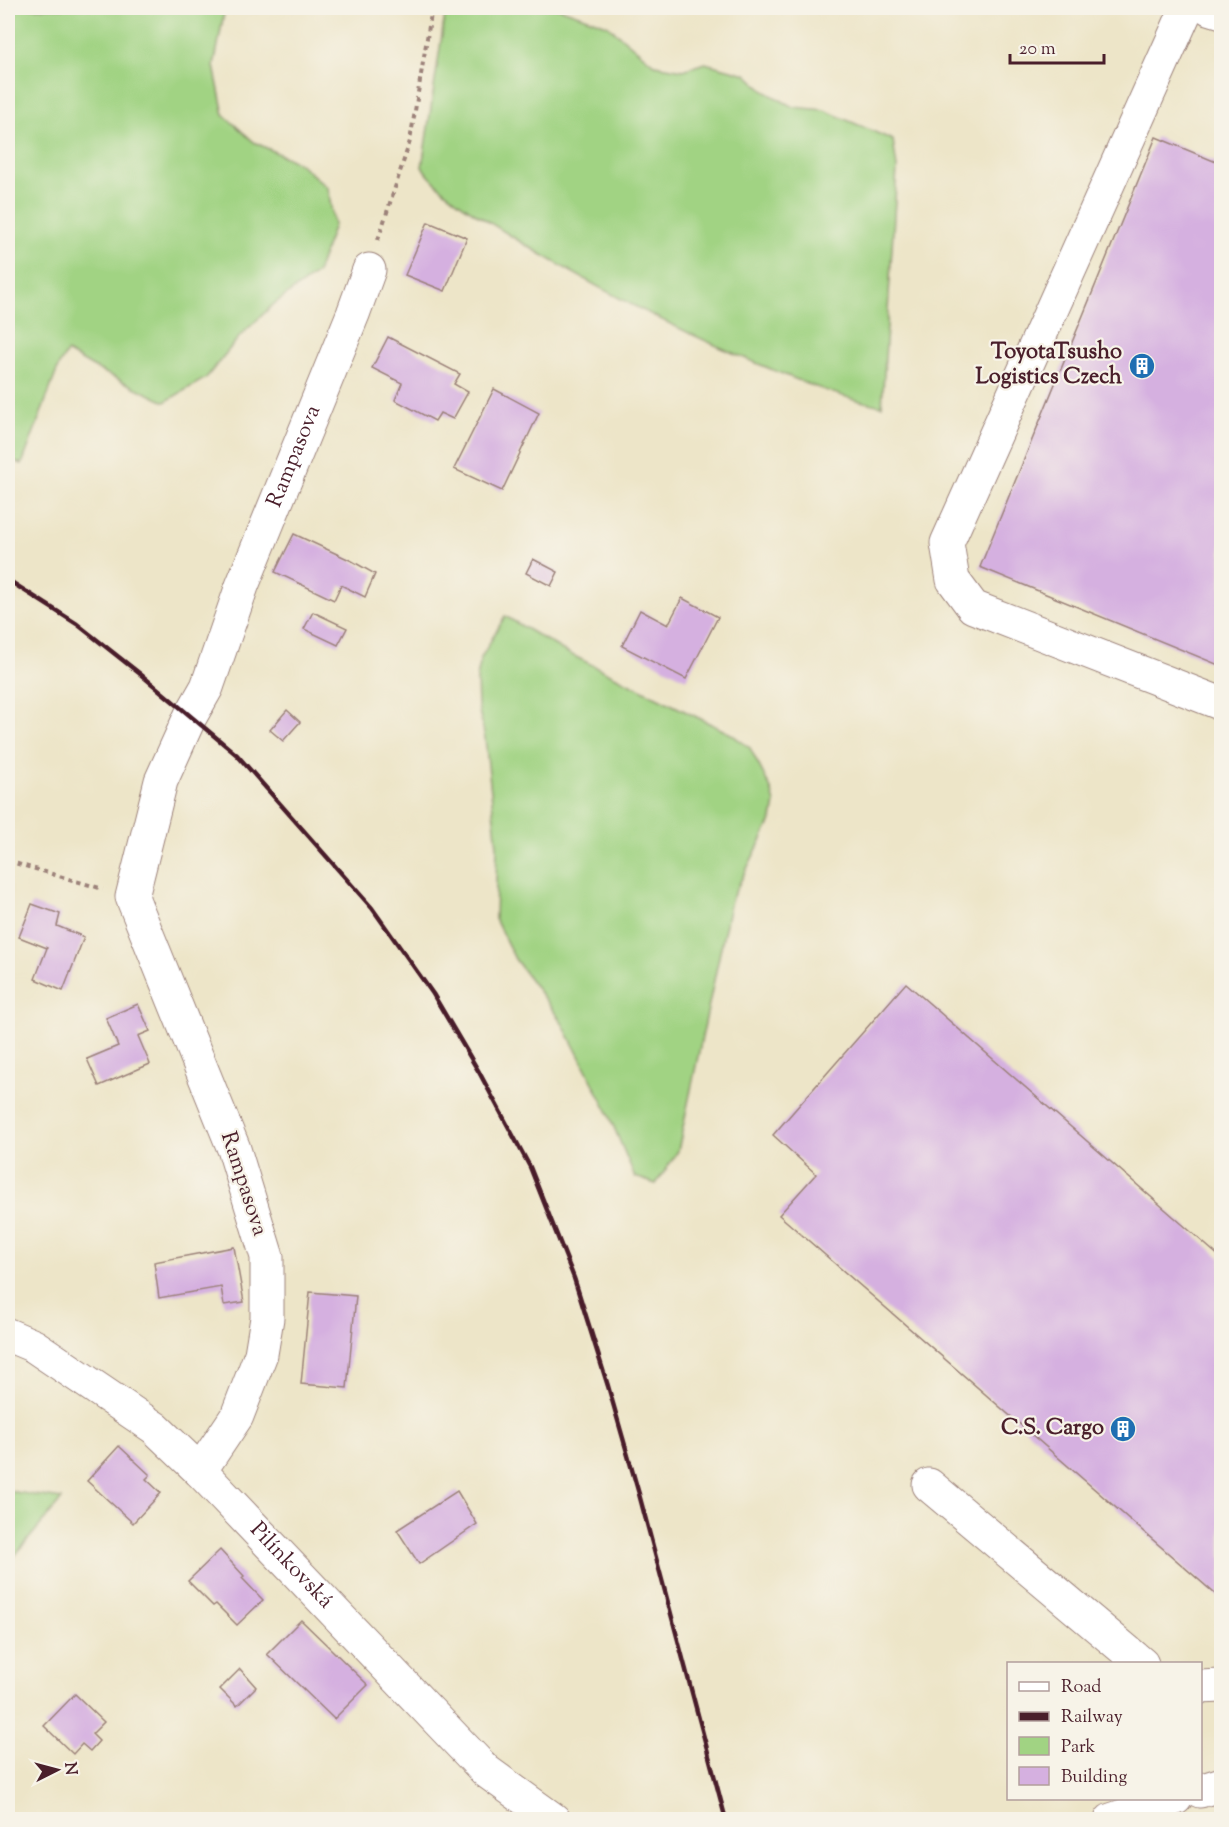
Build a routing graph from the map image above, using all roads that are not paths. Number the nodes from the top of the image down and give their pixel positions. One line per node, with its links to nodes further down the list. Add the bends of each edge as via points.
1 (1187, 8): 5 (street, via 946,543 952,580 973,607)
2 (1209, 8): 3 (street)
3 (1221, 12)
4 (369, 270): 7 (street, Rampasova, via 242,586 207,687 161,781 132,897 234,1149 267,1257 267,1318 261,1354 237,1416)
5 (1221, 704)
6 (8, 1335): 7 (street, Pilínkovská, via 34,1346 155,1428)
7 (200, 1471): 15 (street, Pilínkovská, via 486,1771)
8 (929, 1485): 9 (street)
9 (1140, 1662)
10 (1221, 1686): 11 (street)
11 (1202, 1687)
12 (1221, 1784): 13 (street)
13 (1202, 1790)
14 (1170, 1800): 16 (street)
15 (554, 1820)
16 (1112, 1820)

